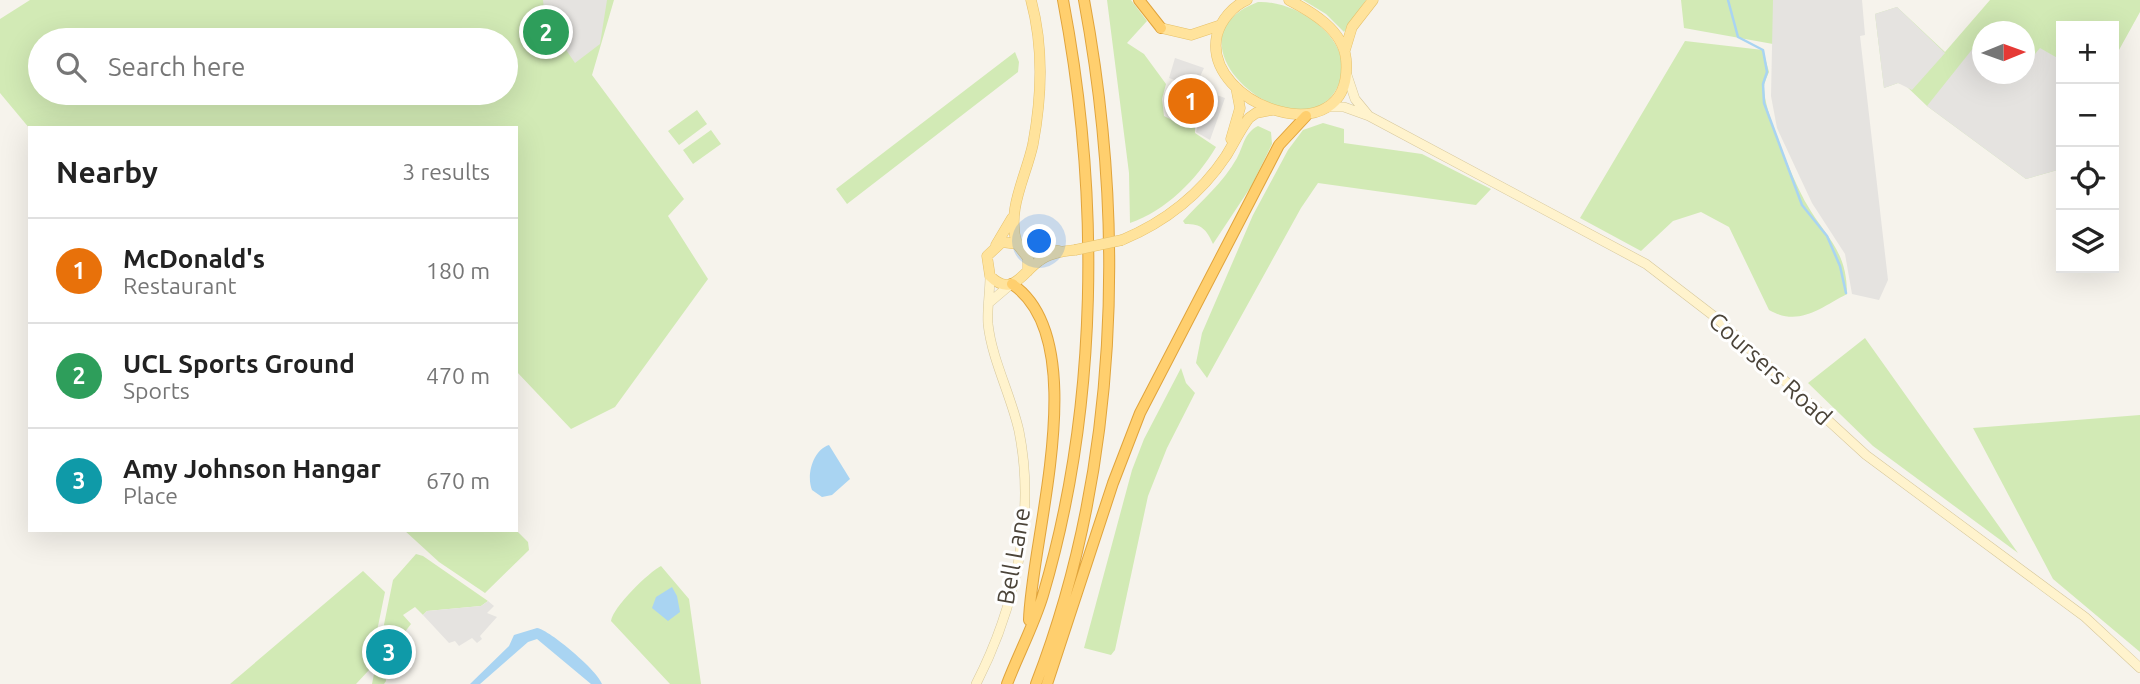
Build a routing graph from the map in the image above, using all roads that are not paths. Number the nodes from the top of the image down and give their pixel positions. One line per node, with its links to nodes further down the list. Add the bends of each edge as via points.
1 (1031, 0): 19 (main road, via 1040,51 1039,107)
2 (1063, 0): 27 (highway, via 1077,87 1087,200 1084,355 1070,476 1042,599)
3 (1084, 0): 31 (highway, via 1103,145 1107,339 1086,503 1070,575)
4 (1139, 0): 10 (highway)
5 (1247, 0): 8 (main road)
6 (1289, 0): 11 (main road, via 1325,22)
7 (1373, 0): 11 (main road, via 1352,27)
8 (1236, 3): 9 (main road)
9 (1221, 25): 10 (main road, via 1191,34); 13 (main road, via 1216,54)
10 (1161, 28)
11 (1345, 52): 12 (main road)
12 (1348, 75): 14 (main road); 17 (street, via 1355,99)
13 (1236, 87): 15 (main road); 18 (main road, via 1240,108)
14 (1327, 107): 16 (main road); 17 (street, Coursers Road, via 1344,107)
15 (1272, 110): 16 (main road); 18 (main road, via 1249,118)
16 (1306, 116): 32 (highway, via 1279,145 1140,413)
17 (1369, 116): 28 (street, Coursers Road, via 1646,264 1715,317 1866,454 2085,617)
18 (1226, 156): 22 (main road, bridge, via 1185,204 1143,230 1122,240)
19 (1012, 219): 20 (main road); 21 (main road)
20 (1018, 244): 21 (main road); 22 (main road); 23 (main road, via 1028,258)
21 (995, 245): 24 (main road, via 986,263)
22 (1061, 251): 23 (main road)
23 (1028, 271): 25 (main road)
24 (990, 276): 25 (main road); 26 (street, Bell Lane)
25 (1011, 285): 26 (street); 27 (highway, via 1034,304 1043,320 1052,383 1050,483 1030,594)
26 (990, 302): 29 (street, Bell Lane, via 989,330 1018,428 1026,491 1010,591)
27 (1029, 626): 30 (highway)
28 (2140, 668)
29 (976, 684)
30 (1007, 684)
31 (1035, 684)
32 (1047, 684)

